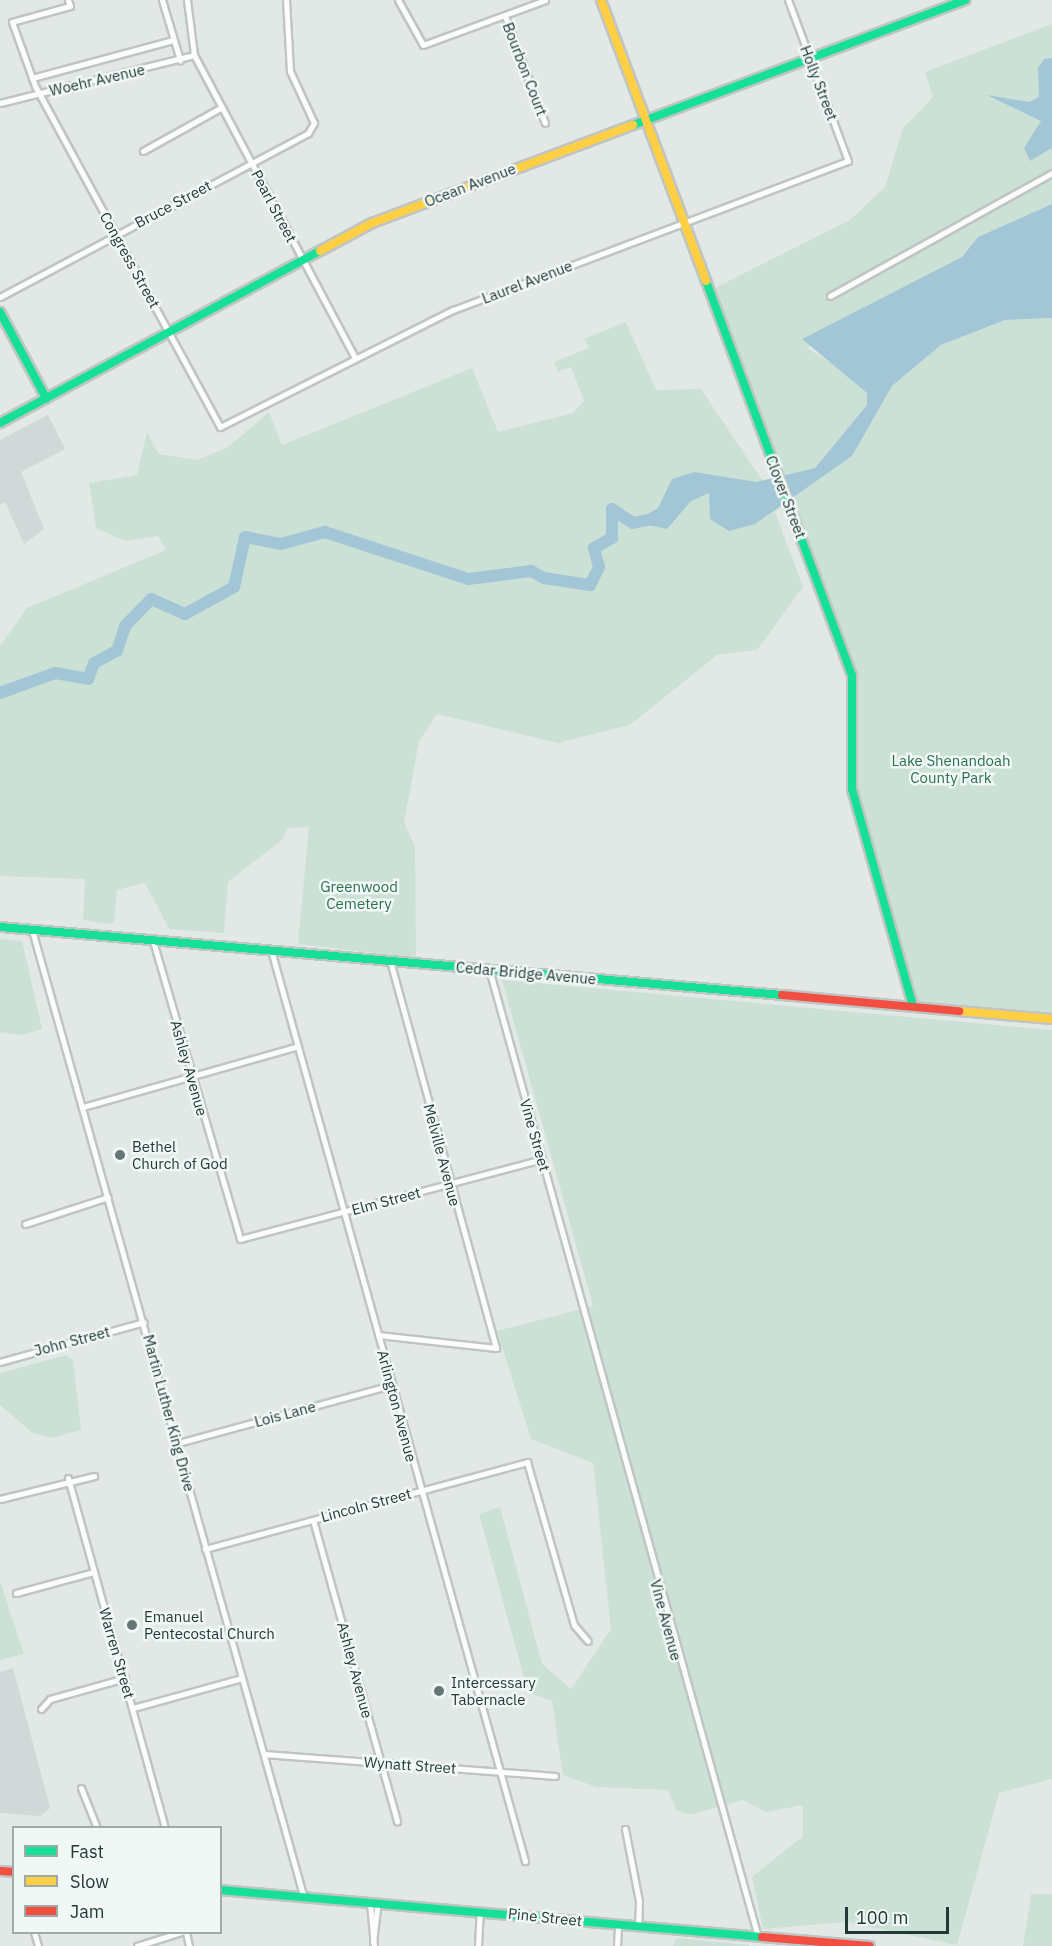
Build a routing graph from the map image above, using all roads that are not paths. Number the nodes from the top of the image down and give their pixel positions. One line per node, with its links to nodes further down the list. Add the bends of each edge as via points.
1 (68, 0): 15 (street, Congress Street, via 70,6 12,22)
2 (162, 0): 11 (street)
3 (187, 0): 12 (street)
4 (286, 0): 22 (street, Bruce Street, via 290,71 315,125)
5 (398, 0): 10 (street, via 417,41 423,45)
6 (545, 0): 10 (street)
7 (602, 0): 19 (main road, Clover Street)
8 (788, 0): 13 (street, Holly Street)
9 (965, 0): 13 (main road, Ocean Avenue)
10 (505, 16): 20 (street, Bourbon Court)
11 (173, 40): 14 (street); 15 (street)
12 (194, 56): 14 (street, Woehr Avenue); 18 (street, Pearl Street)
13 (810, 58): 19 (main road, Ocean Avenue); 23 (street, Holly Street)
14 (180, 60): 16 (street, Woehr Avenue)
15 (32, 78): 16 (street, Congress Street)
16 (40, 93): 17 (street, Woehr Avenue); 26 (street, Congress Street)
17 (0, 103)
18 (222, 107): 21 (street); 22 (street, Pearl Street)
19 (645, 118): 25 (main road, Clover Street); 27 (main road, Ocean Avenue, via 372,223)
20 (545, 123)
21 (143, 151)
22 (251, 162): 26 (street, Bruce Street); 27 (street, Pearl Street)
23 (845, 163): 25 (street, Laurel Avenue)
24 (1052, 173): 28 (street)
25 (684, 222): 32 (street, Laurel Avenue, via 453,310); 42 (main road, Clover Street, via 852,675 852,789)
26 (116, 235): 29 (street, Bruce Street); 31 (street, Congress Street)
27 (302, 260): 31 (main road, Ocean Avenue); 32 (street, Pearl Street)
28 (830, 296)
29 (0, 297)
30 (0, 312): 33 (main road)
31 (170, 333): 33 (main road, Ocean Avenue); 35 (street, Congress Street)
32 (354, 356): 35 (street, Laurel Avenue)
33 (46, 398): 34 (main road, Ocean Avenue)
34 (0, 423)
35 (220, 427)
36 (0, 927): 37 (main road, Cedar Bridge Avenue)
37 (32, 930): 38 (main road, Cedar Bridge Avenue); 46 (street, Martin Luther King Drive)
38 (153, 941): 39 (main road, Cedar Bridge Avenue); 45 (street, Ashley Avenue)
39 (271, 951): 40 (main road, Cedar Bridge Avenue); 44 (street, Arlington Avenue)
40 (390, 961): 41 (main road, Cedar Bridge Avenue); 48 (street, Melville Avenue)
41 (489, 969): 42 (main road, Cedar Bridge Avenue); 47 (street, Vine Street)
42 (913, 1006): 43 (main road, Cedar Bridge Avenue)
43 (1052, 1019)
44 (298, 1046): 45 (street); 50 (street, Arlington Avenue)
45 (192, 1076): 46 (street); 52 (street, Ashley Avenue, via 234,1232 240,1239)
46 (83, 1107): 49 (street, Martin Luther King Drive)
47 (542, 1159): 48 (street, Elm Street); 53 (street, Vine Street)
48 (450, 1184): 50 (street, Elm Street); 55 (street, Melville Avenue, via 496,1348)
49 (108, 1197): 51 (street); 54 (street, Martin Luther King Drive)
50 (344, 1213): 52 (street, Elm Street); 55 (street, Arlington Avenue)
51 (25, 1224)
52 (265, 1235)
53 (581, 1300): 89 (street, Vine Avenue)
54 (144, 1322): 56 (street, John Street); 58 (street, Martin Luther King Drive)
55 (378, 1335): 57 (street, Arlington Avenue)
56 (0, 1362)
57 (392, 1385): 58 (street, Lois Lane); 61 (street, Arlington Avenue)
58 (178, 1443): 64 (street, Martin Luther King Drive)
59 (94, 1476): 60 (street)
60 (68, 1478): 62 (street); 65 (street, Warren Street)
61 (419, 1490): 63 (street, Lincoln Street); 67 (street, Lincoln Street, via 527,1462 574,1625); 74 (street, Arlington Avenue)
62 (0, 1499)
63 (313, 1520): 64 (street, Lincoln Street); 73 (street, Ashley Avenue)
64 (205, 1549): 69 (street, Martin Luther King Drive)
65 (94, 1572): 66 (street); 68 (street, Warren Street)
66 (16, 1593)
67 (588, 1641)
68 (125, 1678): 70 (street, Warren Street); 71 (street, via 50,1699)
69 (242, 1678): 70 (street); 72 (street, Martin Luther King Drive)
70 (133, 1708): 79 (street, Warren Street)
71 (41, 1709)
72 (264, 1754): 73 (street, Wynatt Street); 83 (street, Martin Luther King Drive)
73 (380, 1763): 74 (street, Wynatt Street); 77 (street, Ashley Avenue)
74 (501, 1772): 75 (street, Wynatt Street); 81 (street, Arlington Avenue)
75 (555, 1776)
76 (81, 1788): 78 (street)
77 (397, 1821)
78 (97, 1826)
79 (165, 1826)
80 (625, 1829): 87 (street, via 639,1901)
81 (525, 1861)
82 (222, 1890): 83 (main road, Pine Street)
83 (304, 1898): 84 (main road, Pine Street)
84 (374, 1904): 85 (main road, Pine Street); 90 (street)
85 (480, 1910): 86 (main road, Pine Street); 93 (street)
86 (618, 1924): 87 (main road, Pine Street); 94 (street)
87 (638, 1927): 89 (main road, Pine Street)
88 (175, 1934): 92 (street)
89 (758, 1937): 91 (main road, Pine Street)
90 (374, 1944)
91 (852, 1945): 95 (main road, Pine Street)
92 (137, 1946)
93 (478, 1946)
94 (617, 1946)
95 (870, 1946)

